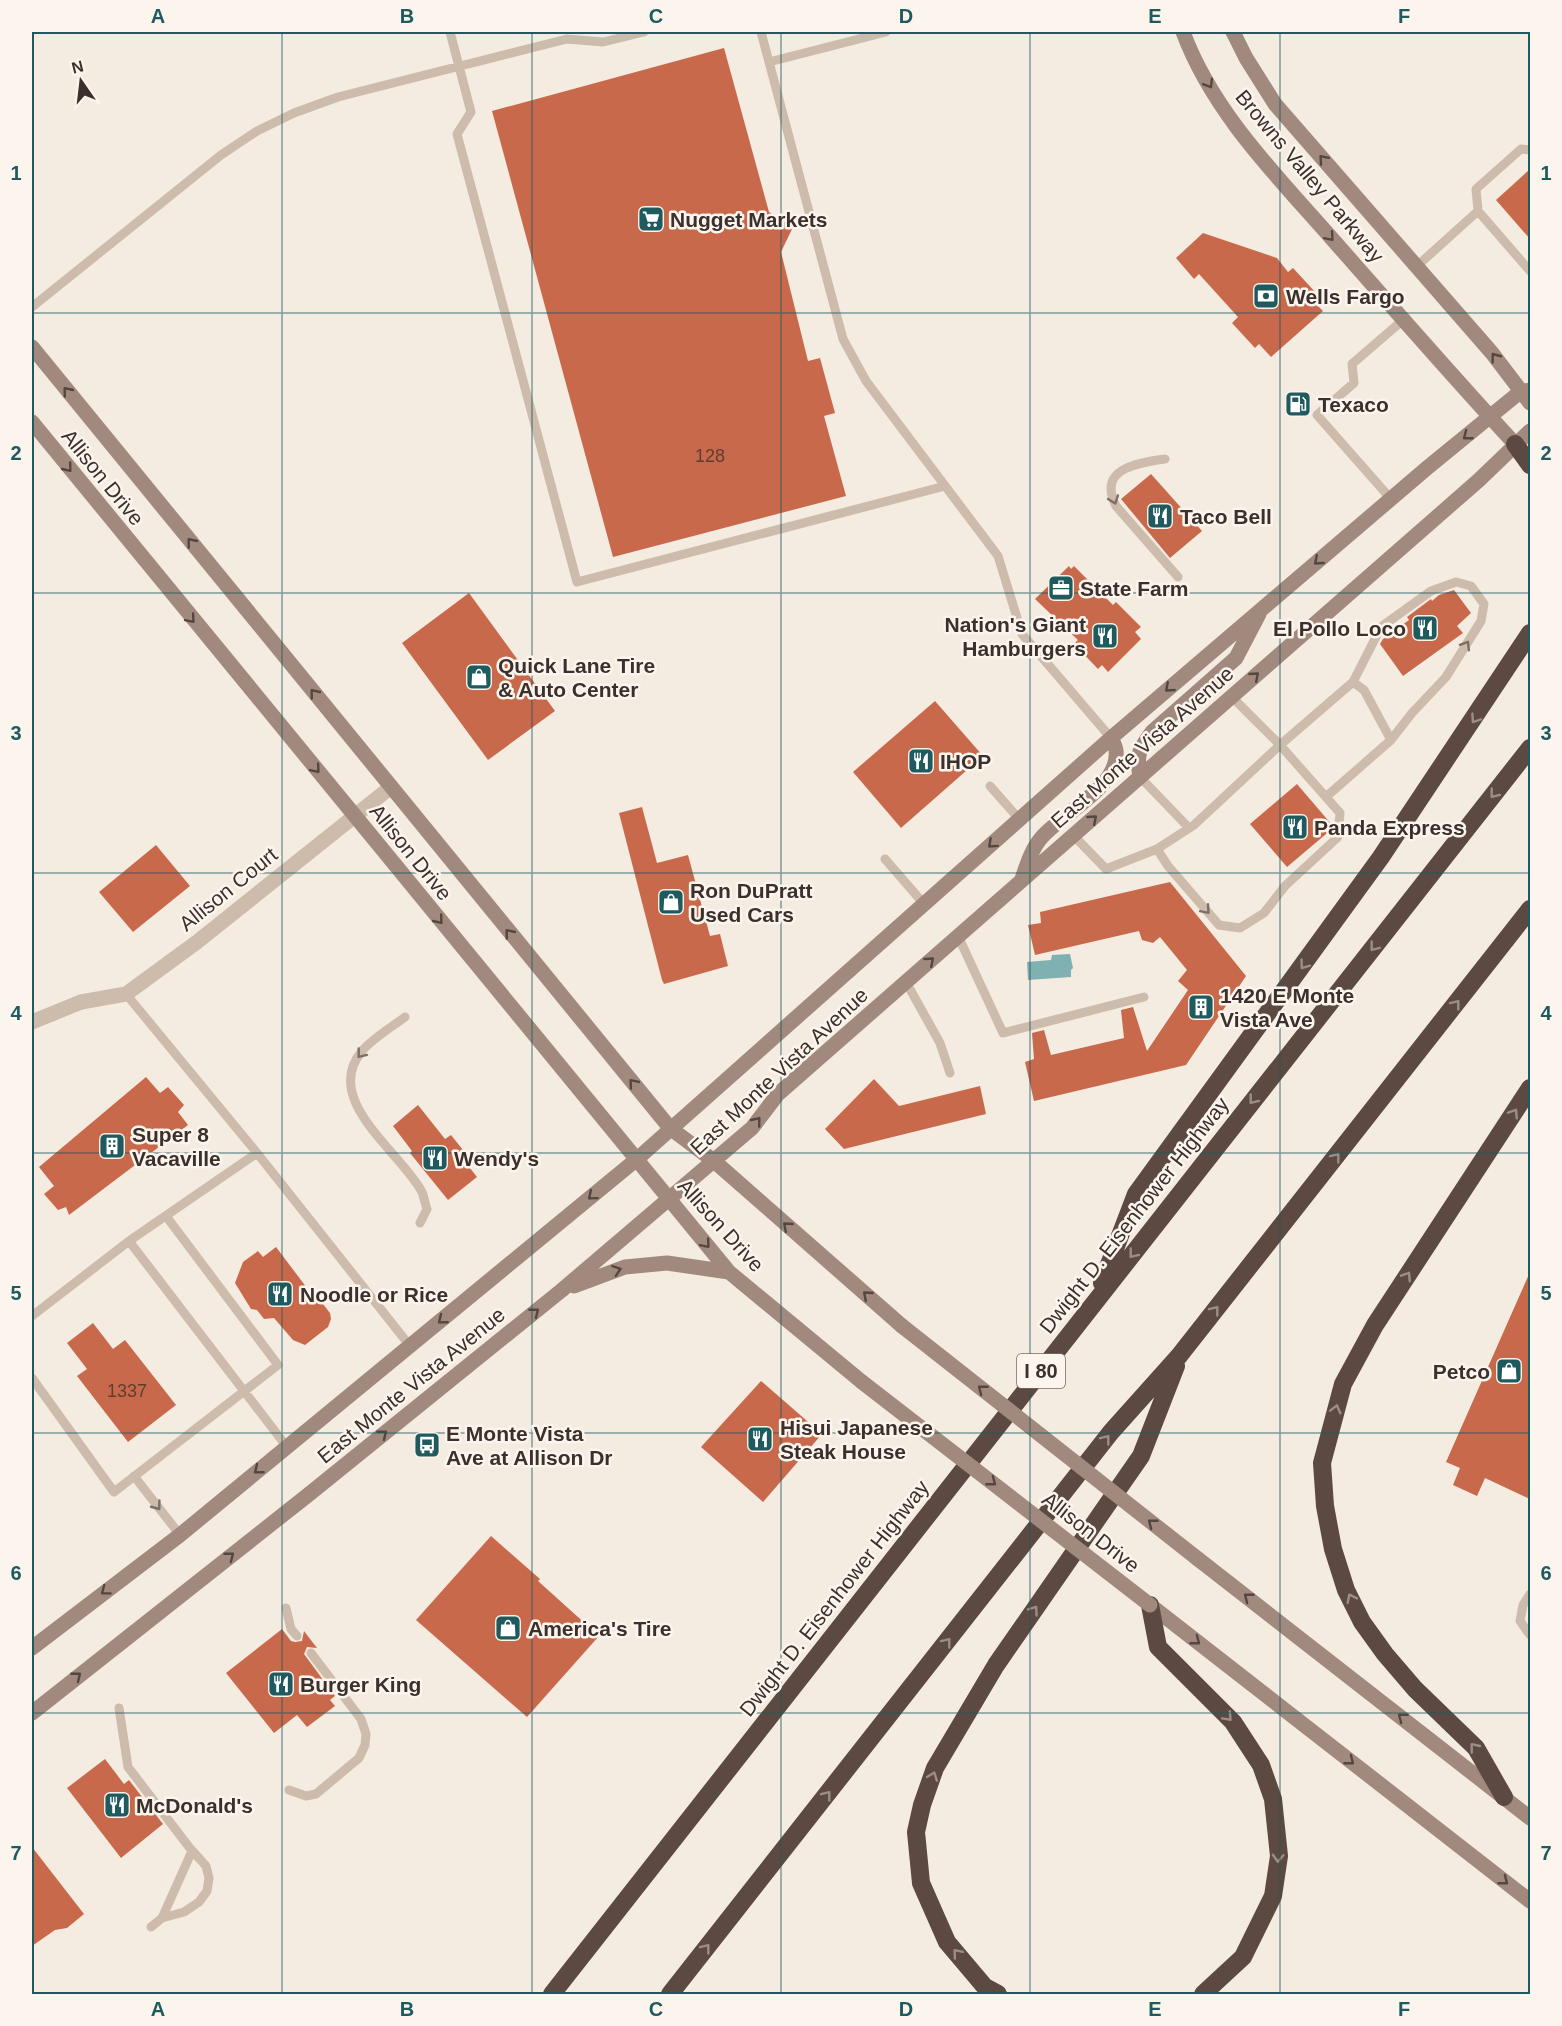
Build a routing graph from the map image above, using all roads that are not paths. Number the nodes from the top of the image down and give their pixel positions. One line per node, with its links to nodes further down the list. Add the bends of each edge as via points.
1 (450, 32): 8 (lane)
2 (644, 32): 8 (lane, via 603,42 567,39)
3 (761, 32): 7 (lane)
4 (886, 32): 7 (lane)
5 (1184, 32): 15 (main road, Browns Valley Parkway, one-way to 15, via 1207,80 1245,137)
6 (1233, 32): 12 (main road, Browns Valley Parkway, one-way to 6, via 1275,104)
7 (769, 62): 24 (lane, via 843,339 866,381)
8 (460, 66): 14 (lane, via 338,97 294,112 257,131 221,155); 24 (lane, via 471,112 457,134 577,582)
9 (1530, 150): 10 (lane, via 1521,149 1476,189)
10 (1478, 211): 11 (lane); 12 (lane)
11 (1527, 260): 13 (lane)
12 (1417, 266): 17 (main road, Browns Valley Parkway, one-way to 12)
13 (1530, 271)
14 (32, 307)
15 (1403, 320): 18 (main road, Browns Valley Parkway); 25 (lane, via 1352,364 1354,383 1317,415)
16 (32, 347): 37 (main road, Allison Drive, one-way to 16)
17 (1527, 395): 18 (main road, East Monte Vista Avenue)
18 (1491, 418): 21 (main road, Browns Valley Parkway); 25 (main road, East Monte Vista Avenue, one-way to 25)
19 (32, 422): 39 (main road, Allison Drive, one-way to 39)
20 (1530, 431): 21 (main road, East Monte Vista Avenue)
21 (1515, 444): 23 (highway); 30 (main road, East Monte Vista Avenue, one-way to 21, via 1479,480)
22 (1165, 459): 26 (lane, one-way to 26, via 1124,468 1111,484 1111,497)
23 (1530, 465)
24 (945, 486): 31 (lane, via 998,556 1022,634)
25 (1391, 499): 27 (main road, East Monte Vista Avenue, one-way to 27)
26 (1178, 577)
27 (1262, 609): 31 (main road, East Monte Vista Avenue, one-way to 31); 35 (main road, via 1236,658 1152,732 1138,753)
28 (1530, 633): 66 (highway, one-way to 66, via 1382,857 1137,1194)
29 (1353, 682): 32 (lane, via 1364,690); 32 (lane, one-way to 29, via 1446,676 1481,621 1484,604 1471,586 1455,582 1431,591 1381,627); 33 (lane)
30 (1231, 696): 33 (lane); 35 (main road, East Monte Vista Avenue)
31 (1111, 738): 40 (main road, East Monte Vista Avenue); 45 (main road, via 1116,750 1112,772 1042,837)
32 (1391, 740): 38 (lane)
33 (1280, 745): 38 (lane); 41 (lane)
34 (1530, 748): 66 (highway, Dwight D. Eisenhower Highway / I 80, one-way to 66)
35 (1140, 777): 41 (lane); 42 (main road, East Monte Vista Avenue, one-way to 35)
36 (990, 786): 40 (lane)
37 (391, 787): 39 (street, Allison Court); 56 (main road, Allison Drive, one-way to 37)
38 (1327, 796): 43 (lane, one-way to 38, via 1219,925 1240,928 1264,913 1285,886 1338,837 1340,813)
39 (354, 816): 50 (street, Allison Court); 58 (main road, Allison Drive, one-way to 58)
40 (1020, 820): 46 (main road, East Monte Vista Avenue, one-way to 46)
41 (1189, 828): 43 (lane)
42 (1074, 836): 43 (lane, via 1106,869); 45 (main road, East Monte Vista Avenue)
43 (1157, 849)
44 (885, 859): 46 (lane)
45 (1021, 882): 48 (main road, East Monte Vista Avenue)
46 (924, 904): 56 (main road, East Monte Vista Avenue)
47 (1530, 909): 69 (highway, one-way to 47)
48 (958, 936): 49 (main road, East Monte Vista Avenue, one-way to 48); 51 (lane, via 1003,1033)
49 (906, 982): 54 (lane, via 940,1043); 59 (main road, East Monte Vista Avenue, one-way to 49, via 752,1128 778,1094)
50 (126, 994): 53 (street, Allison Court, via 81,1002); 57 (lane)
51 (1144, 997)
52 (405, 1017): 62 (lane, one-way to 62, via 362,1050 350,1080 352,1098 360,1113 422,1192 427,1209)
53 (32, 1022)
54 (950, 1073)
55 (1530, 1088): 85 (highway, one-way to 55, via 1476,1748 1415,1689 1362,1622 1346,1590 1333,1549 1322,1463 1343,1384 1369,1335)
56 (670, 1128): 58 (main road, East Monte Vista Avenue); 59 (main road, Allison Drive)
57 (257, 1153): 61 (lane); 68 (lane)
58 (637, 1159): 60 (main road, Allison Drive); 68 (main road, East Monte Vista Avenue, one-way to 68)
59 (714, 1161): 60 (main road, East Monte Vista Avenue); 85 (main road, Allison Drive, one-way to 59, bridge, via 902,1326)
60 (669, 1199): 64 (main road, Allison Drive, one-way to 64); 65 (main road, East Monte Vista Avenue)
61 (166, 1216): 63 (lane); 71 (lane, via 278,1365)
62 (420, 1222)
63 (129, 1241): 67 (lane); 71 (lane)
64 (729, 1272): 65 (main road, one-way to 64, via 625,1266 667,1263); 76 (main road, Allison Drive, one-way to 76, bridge, via 862,1382)
65 (562, 1290): 83 (main road, East Monte Vista Avenue, one-way to 65)
66 (1095, 1302): 91 (highway, Dwight D. Eisenhower Highway / I 80)
67 (32, 1316)
68 (410, 1346): 72 (main road, East Monte Vista Avenue)
69 (1179, 1356): 92 (highway, one-way to 69, via 1112,1432); 93 (highway, one-way to 69, via 947,1942 921,1883 916,1832 922,1805 935,1768 996,1665 1141,1456)
70 (32, 1378): 73 (lane, via 114,1492)
71 (245, 1390): 72 (lane); 73 (lane)
72 (288, 1447): 74 (main road, East Monte Vista Avenue, one-way to 74)
73 (134, 1476): 74 (lane, one-way to 74)
74 (180, 1535): 80 (main road, East Monte Vista Avenue, one-way to 80)
75 (1530, 1594): 78 (lane, via 1520,1622)
76 (1150, 1605): 88 (main road, Allison Drive, one-way to 88); 94 (highway, one-way to 94, via 1158,1647 1233,1722 1261,1766 1273,1799 1279,1856 1273,1896 1243,1957)
77 (285, 1608): 79 (lane)
78 (1530, 1635)
79 (297, 1636)
80 (32, 1648)
81 (311, 1653): 84 (lane, via 361,1719 365,1745 359,1758 316,1794 306,1796)
82 (119, 1708): 87 (lane, via 128,1767)
83 (32, 1713)
84 (289, 1790)
85 (1504, 1797): 86 (main road, Allison Drive)
86 (1530, 1818)
87 (192, 1851): 89 (lane); 89 (lane, via 206,1866 207,1891 184,1912)
88 (1530, 1901)
89 (162, 1918): 90 (lane)
90 (151, 1927)
91 (552, 1995)
92 (670, 1995)
93 (998, 1995)
94 (1203, 1995)

